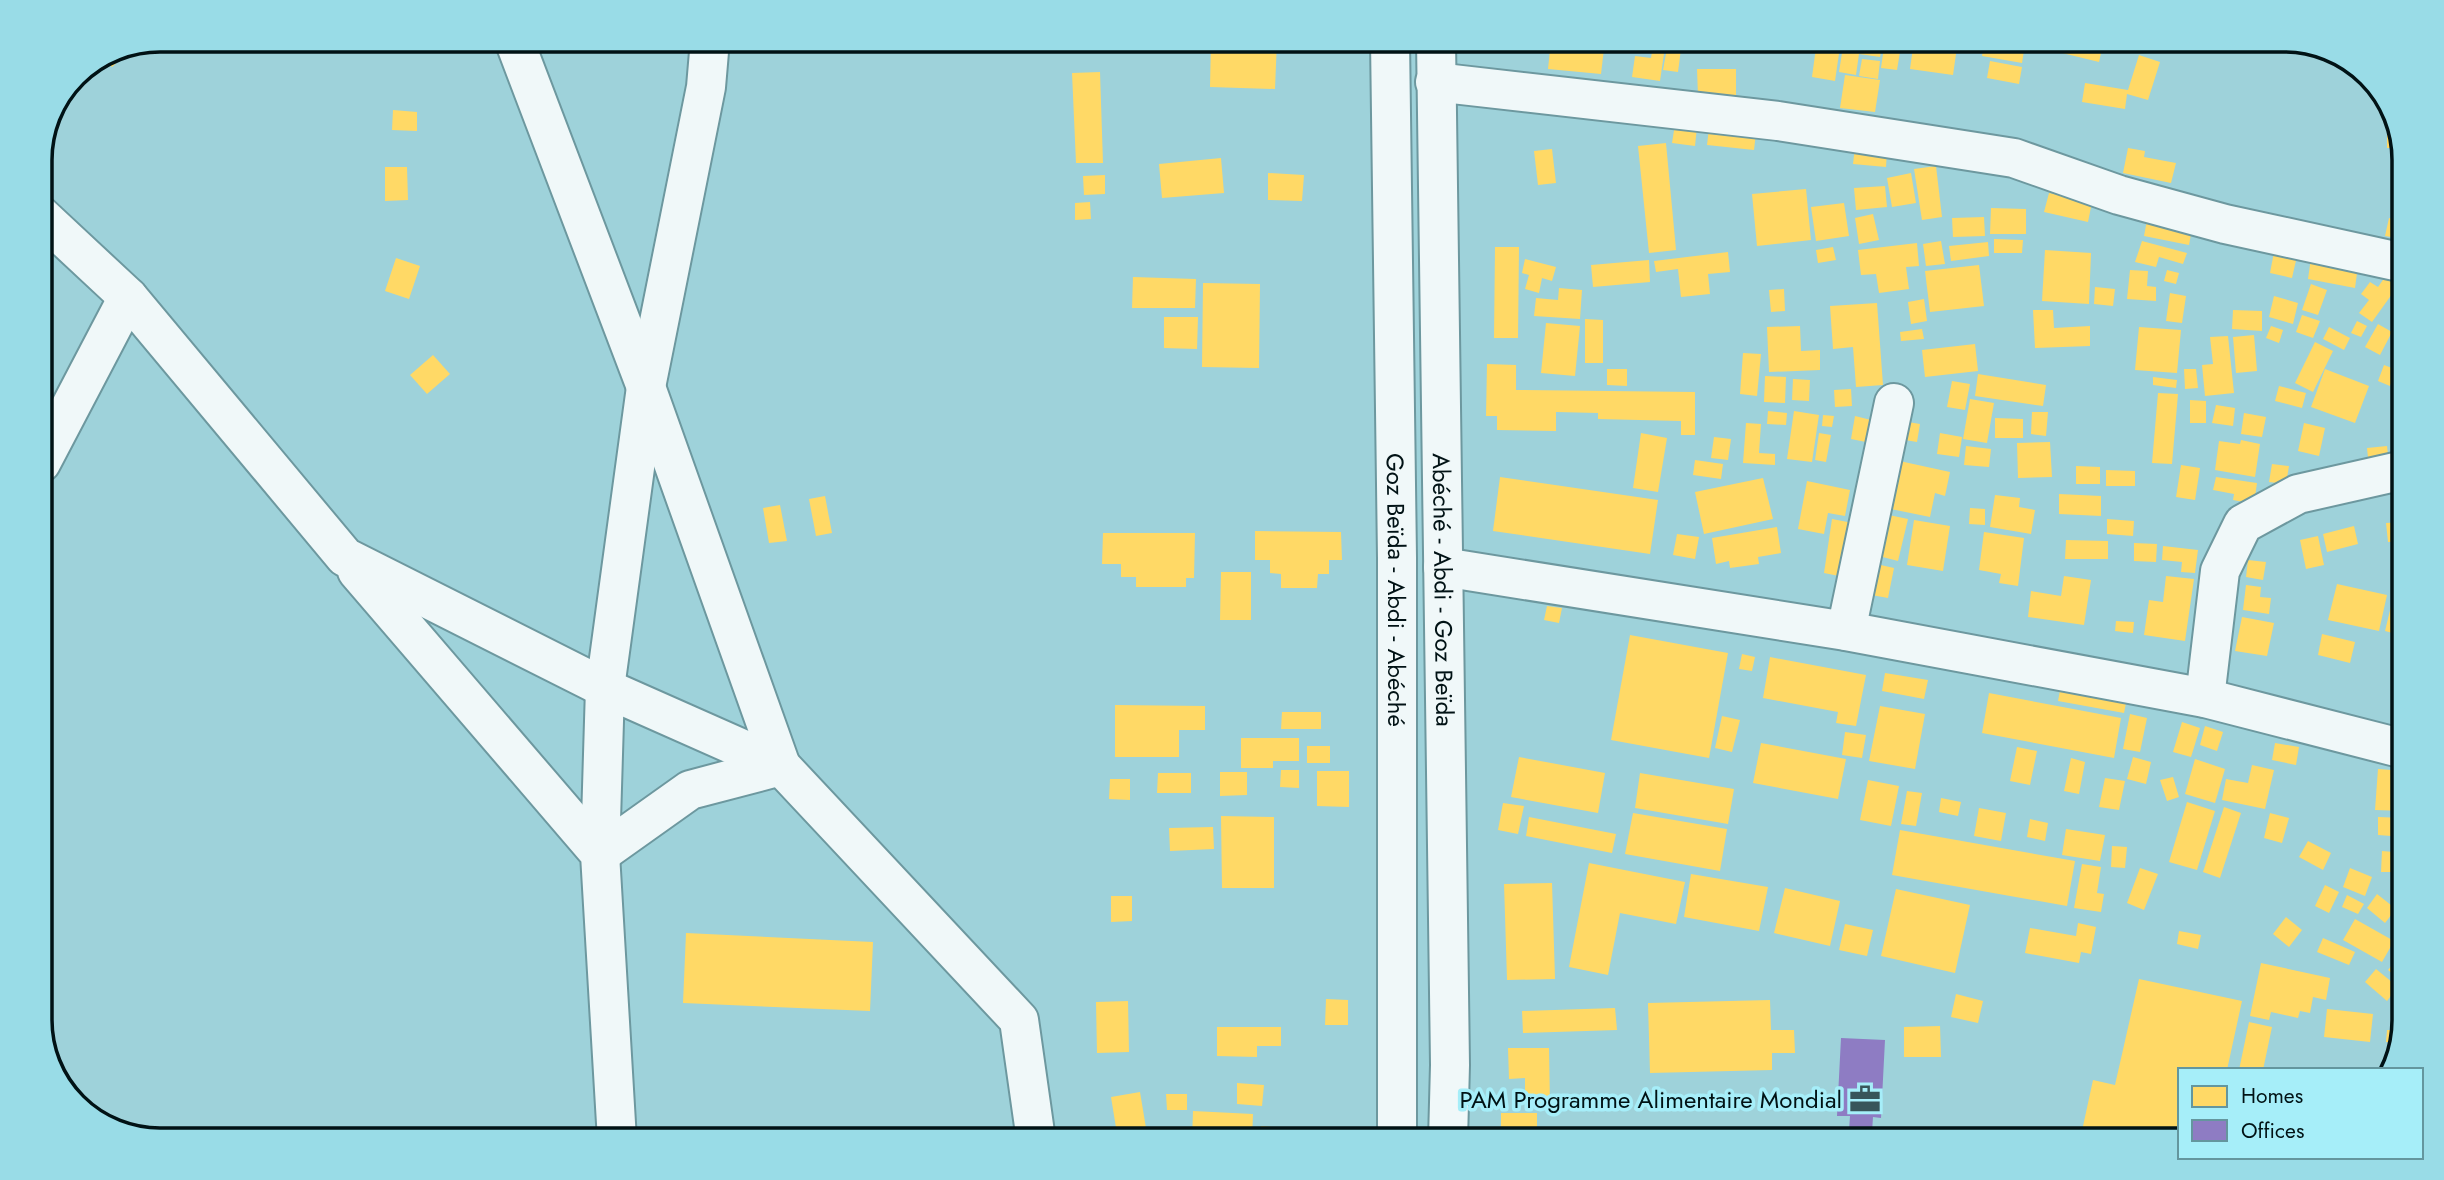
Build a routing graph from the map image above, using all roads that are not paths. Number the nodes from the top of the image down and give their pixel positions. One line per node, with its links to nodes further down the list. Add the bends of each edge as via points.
1 (519, 53): 9 (street)
2 (709, 53): 9 (street)
3 (1390, 53): 23 (street, Goz Beïda - Abdi - Abéché, via 1397,558)
4 (1436, 53): 5 (street, Abéché - Abdi - Goz Beïda)
5 (1435, 82): 7 (street, via 1778,121 2014,158 2119,195 2225,224); 14 (street, Abéché - Abdi - Goz Beïda)
6 (53, 227): 8 (street)
7 (2391, 260)
8 (128, 297): 11 (street); 13 (street)
9 (646, 387): 16 (street); 19 (street)
10 (1894, 403): 15 (street)
11 (53, 438)
12 (2391, 473): 17 (street, via 2298,495 2243,524 2220,571)
13 (345, 557): 16 (street); 20 (street)
14 (1443, 567): 15 (street); 24 (street, Abéché - Abdi - Goz Beïda)
15 (1846, 631): 17 (street)
16 (606, 688): 19 (street); 20 (street)
17 (2205, 698): 18 (street)
18 (2392, 746)
19 (780, 766): 20 (street, via 690,790); 22 (street, via 1019,1020)
20 (600, 854): 21 (street)
21 (616, 1128)
22 (1034, 1128)
23 (1397, 1128)
24 (1448, 1128)

